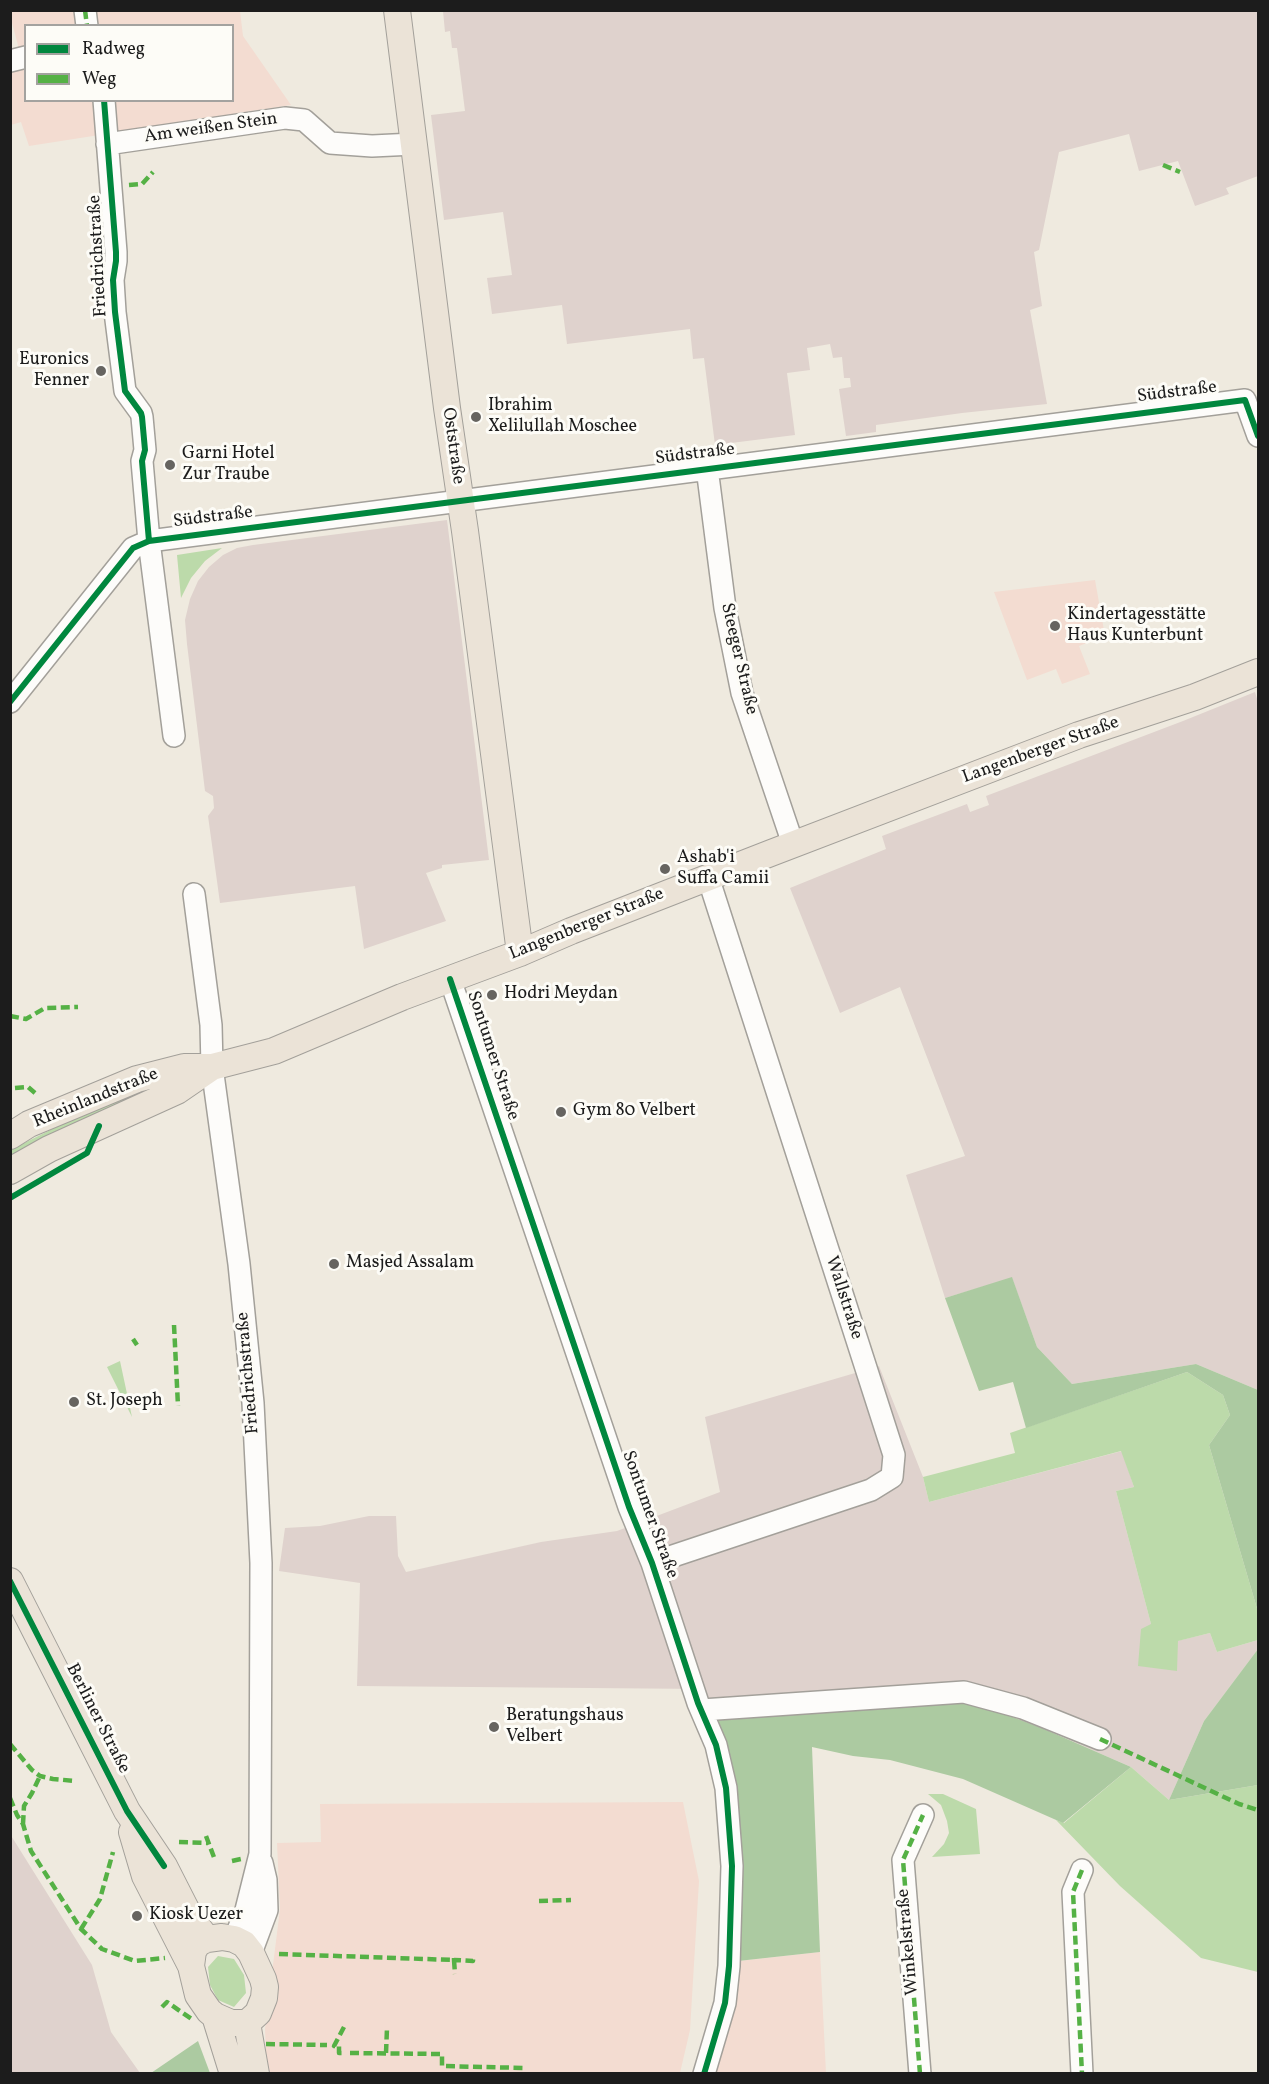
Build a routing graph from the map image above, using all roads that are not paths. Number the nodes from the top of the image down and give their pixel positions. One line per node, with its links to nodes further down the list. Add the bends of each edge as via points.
1 (397, 10): 4 (main road, Oststraße)
2 (104, 102): 3 (street, Friedrichstraße)
3 (107, 137): 4 (street, Am weißen Stein, via 285,118 304,120 330,143); 8 (street, Friedrichstraße, via 116,261 112,280 115,312 125,391 142,417)
4 (414, 144): 7 (main road, Oststraße)
5 (1258, 436): 6 (street, Südstraße, via 1245,400)
6 (707, 468): 7 (street, Südstraße); 12 (street, Steeger Straße, via 725,608 742,693)
7 (460, 501): 8 (street, Südstraße); 15 (main road, Oststraße)
8 (149, 541): 10 (street, via 133,548); 11 (street, Friedrichstraße)
9 (1258, 672): 12 (main road, Langenberger Straße, via 1079,735)
10 (10, 702)
11 (174, 736)
12 (793, 844): 13 (main road, Langenberger Straße)
13 (708, 877): 15 (main road, Langenberger Straße); 21 (street, Wallstraße, via 894,1455 892,1477 871,1490)
14 (194, 894): 18 (street, Friedrichstraße, via 211,1025)
15 (520, 953): 16 (main road, Langenberger Straße)
16 (450, 979): 18 (main road, Langenberger Straße, via 274,1051); 21 (street, Sontumer Straße, via 628,1507)
17 (184, 1067): 18 (main road, Langenberger Straße); 19 (main road, Rheinlandstraße, via 137,1079 29,1124)
18 (212, 1067): 20 (main road, Rheinlandstraße, via 177,1091); 29 (street, Friedrichstraße, via 253,1403 261,1563 260,1854 267,1910)
19 (10, 1136)
20 (10, 1171)
21 (652, 1563): 23 (street, Sontumer Straße)
22 (10, 1581): 25 (main road, Berliner Straße)
23 (702, 1710): 24 (street, via 964,1692 1023,1708); 35 (street, Sontumer Straße, via 716,1745 726,1788 732,1866 725,2003)
24 (1100, 1739)
25 (127, 1811): 28 (main road, Berliner Straße); 30 (main road, Berliner Straße, via 145,1876)
26 (923, 1815): 36 (street, Winkelstraße, via 903,1860)
27 (1082, 1870): 37 (street, via 1073,1892)
28 (207, 1939): 29 (main road, via 222,1937); 30 (main road, via 198,1943)
29 (243, 1946): 32 (main road, via 265,1988 258,2013)
30 (191, 1966): 31 (main road, via 198,1995)
31 (215, 2016): 32 (main road, via 231,2023); 33 (main road)
32 (247, 2023): 34 (main road)
33 (233, 2073)
34 (256, 2073)
35 (704, 2073)
36 (920, 2073)
37 (1082, 2073)

